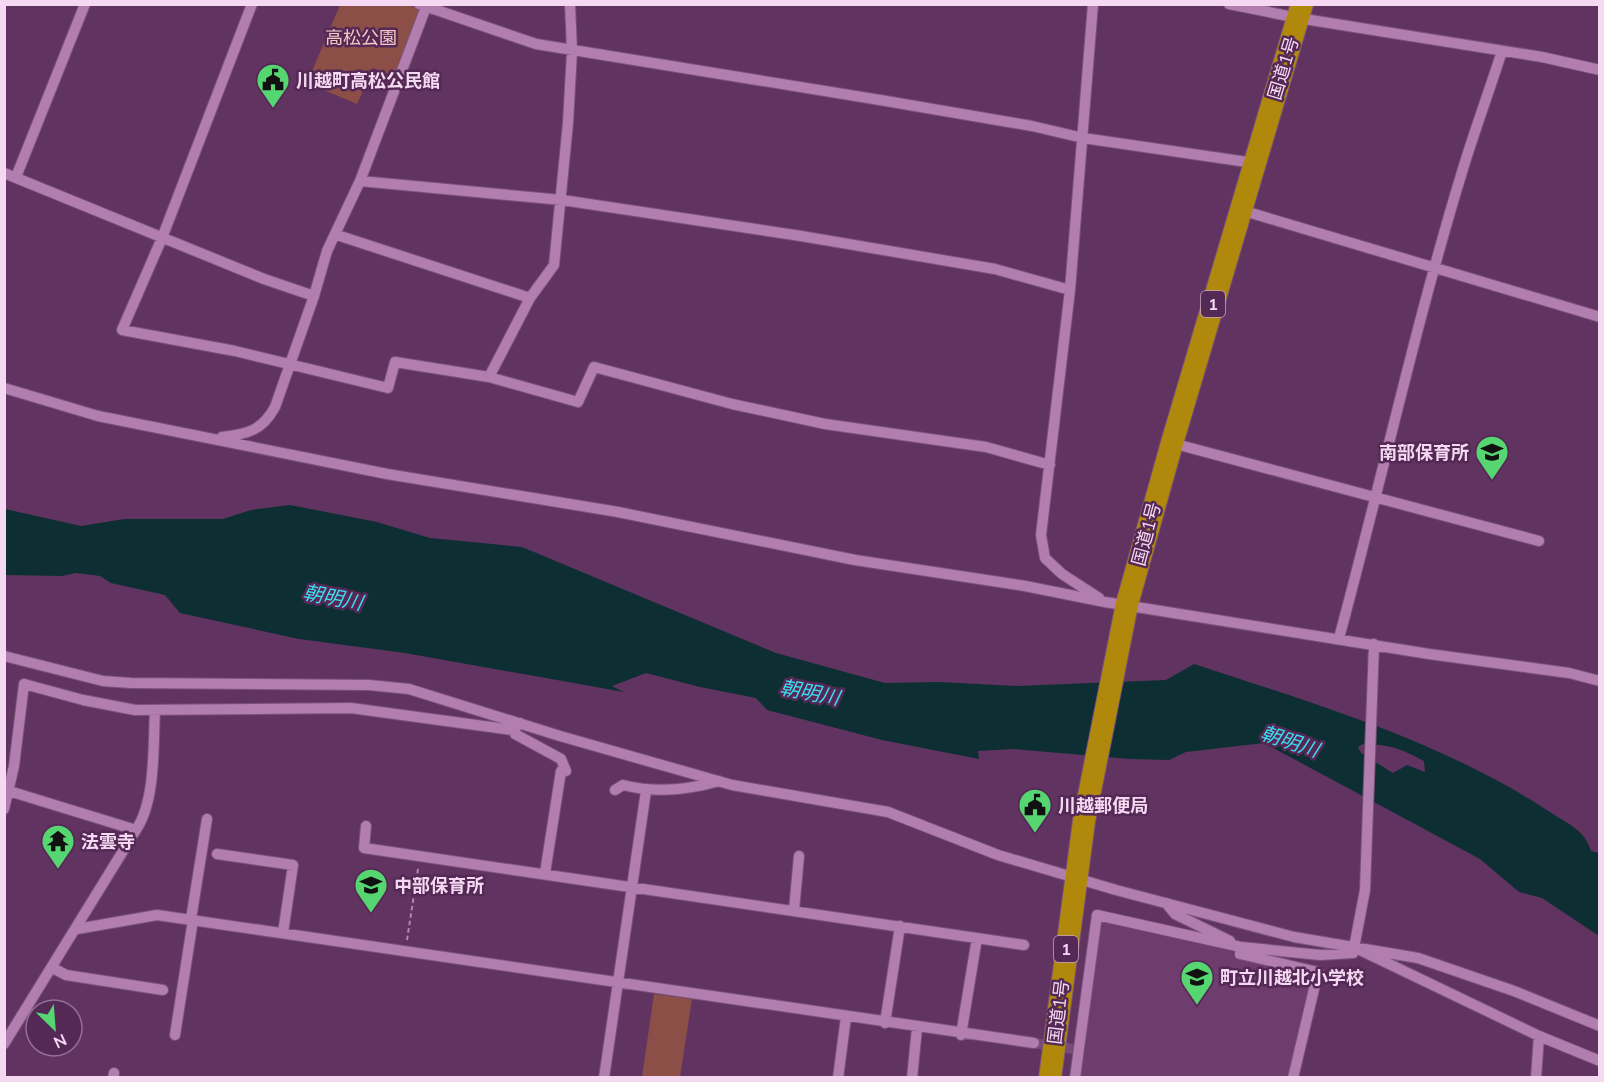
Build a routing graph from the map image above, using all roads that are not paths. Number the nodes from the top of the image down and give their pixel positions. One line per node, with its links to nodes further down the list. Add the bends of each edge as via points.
1 (85, 4): 14 (street)
2 (252, 4): 19 (street)
3 (570, 4): 8 (street)
4 (1093, 4): 11 (street)
5 (1229, 4): 7 (street)
6 (423, 6): 8 (street, via 536,44); 15 (street)
7 (1300, 11): 9 (street); 12 (highway, 国道1号 / 1)
8 (572, 51): 11 (street, via 1032,126); 16 (street)
9 (1502, 51): 10 (street); 20 (street, via 1461,172)
10 (1599, 70)
11 (1083, 138): 12 (street); 21 (street)
12 (1254, 163): 17 (highway, 国道1号 / 1)
13 (4, 173): 14 (street)
14 (16, 177): 19 (street)
15 (360, 181): 16 (street); 18 (street)
16 (562, 200): 21 (street, via 995,269); 23 (street, via 554,264)
17 (1240, 210): 20 (street); 29 (highway, 国道1号 / 1)
18 (337, 236): 22 (street, via 327,251); 23 (street)
19 (162, 238): 22 (street); 25 (street, via 122,330)
20 (1436, 269): 24 (street); 31 (street)
21 (1070, 290): 30 (street)
22 (314, 296): 25 (street)
23 (530, 298): 26 (street)
24 (1599, 317)
25 (290, 364): 26 (street, via 388,388 395,362); 28 (street, via 266,423 250,431)
26 (489, 377): 30 (street, via 578,402 594,367 825,424 986,447)
27 (4, 388): 28 (street, via 98,416)
28 (210, 438): 33 (street, via 387,474 618,512 855,560)
29 (1172, 443): 31 (street); 33 (highway, 国道1号 / 1)
30 (1050, 465): 33 (street, via 1041,535 1045,558 1062,574)
31 (1377, 496): 32 (street); 34 (street)
32 (1539, 541)
33 (1116, 603): 34 (street); 52 (highway, 国道1号 / 1, via 1121,631)
34 (1339, 638): 35 (street)
35 (1374, 644): 37 (street, via 1569,673); 63 (street, via 1365,890)
36 (4, 656): 39 (street, via 103,681 389,686)
37 (1599, 681)
38 (155, 710): 39 (street, via 351,708); 40 (street, via 118,708 24,684); 48 (street, via 145,817)
39 (517, 727): 41 (street); 51 (street, via 515,734 561,759 564,771)
40 (9, 765): 43 (street)
41 (719, 781): 44 (street); 52 (street, via 888,812 998,855)
42 (615, 790): 44 (street, via 623,785)
43 (9, 791): 45 (street); 48 (street)
44 (646, 791): 53 (street)
45 (4, 809)
46 (207, 819): 56 (street)
47 (366, 826): 51 (street, via 364,848)
48 (136, 830): 58 (street)
49 (217, 854): 59 (street, via 292,865)
50 (799, 856): 55 (street)
51 (545, 873): 53 (street)
52 (1076, 877): 54 (street); 80 (highway, 国道1号 / 1)
53 (632, 885): 55 (street); 65 (street)
54 (1166, 903): 62 (street, via 1174,914); 63 (street, via 1294,937)
55 (794, 910): 57 (street)
56 (192, 919): 58 (street, via 157,915); 59 (street); 71 (street)
57 (900, 926): 60 (street); 68 (street)
58 (77, 929): 64 (street)
59 (283, 933): 65 (street)
60 (977, 938): 61 (street); 72 (street)
61 (1024, 945)
62 (1241, 947): 63 (street, via 1320,955 1353,952); 81 (street, via 1097,915); 82 (street, via 1240,954 1318,972)
63 (1355, 947): 69 (street, via 1392,952 1455,970); 73 (street)
64 (52, 968): 66 (street, via 66,975); 74 (street)
65 (618, 983): 67 (street); 77 (street)
66 (163, 990)
67 (846, 1017): 68 (street); 78 (street)
68 (885, 1023): 70 (street)
69 (1599, 1026)
70 (917, 1028): 72 (street); 79 (street)
71 (175, 1035)
72 (961, 1035): 75 (street)
73 (1539, 1036): 76 (street); 83 (street)
74 (4, 1044)
75 (1034, 1044)
76 (1599, 1061)
77 (604, 1077)
78 (838, 1077)
79 (912, 1077)
80 (1050, 1077)
81 (1075, 1077)
82 (1293, 1077)
83 (1536, 1077)

